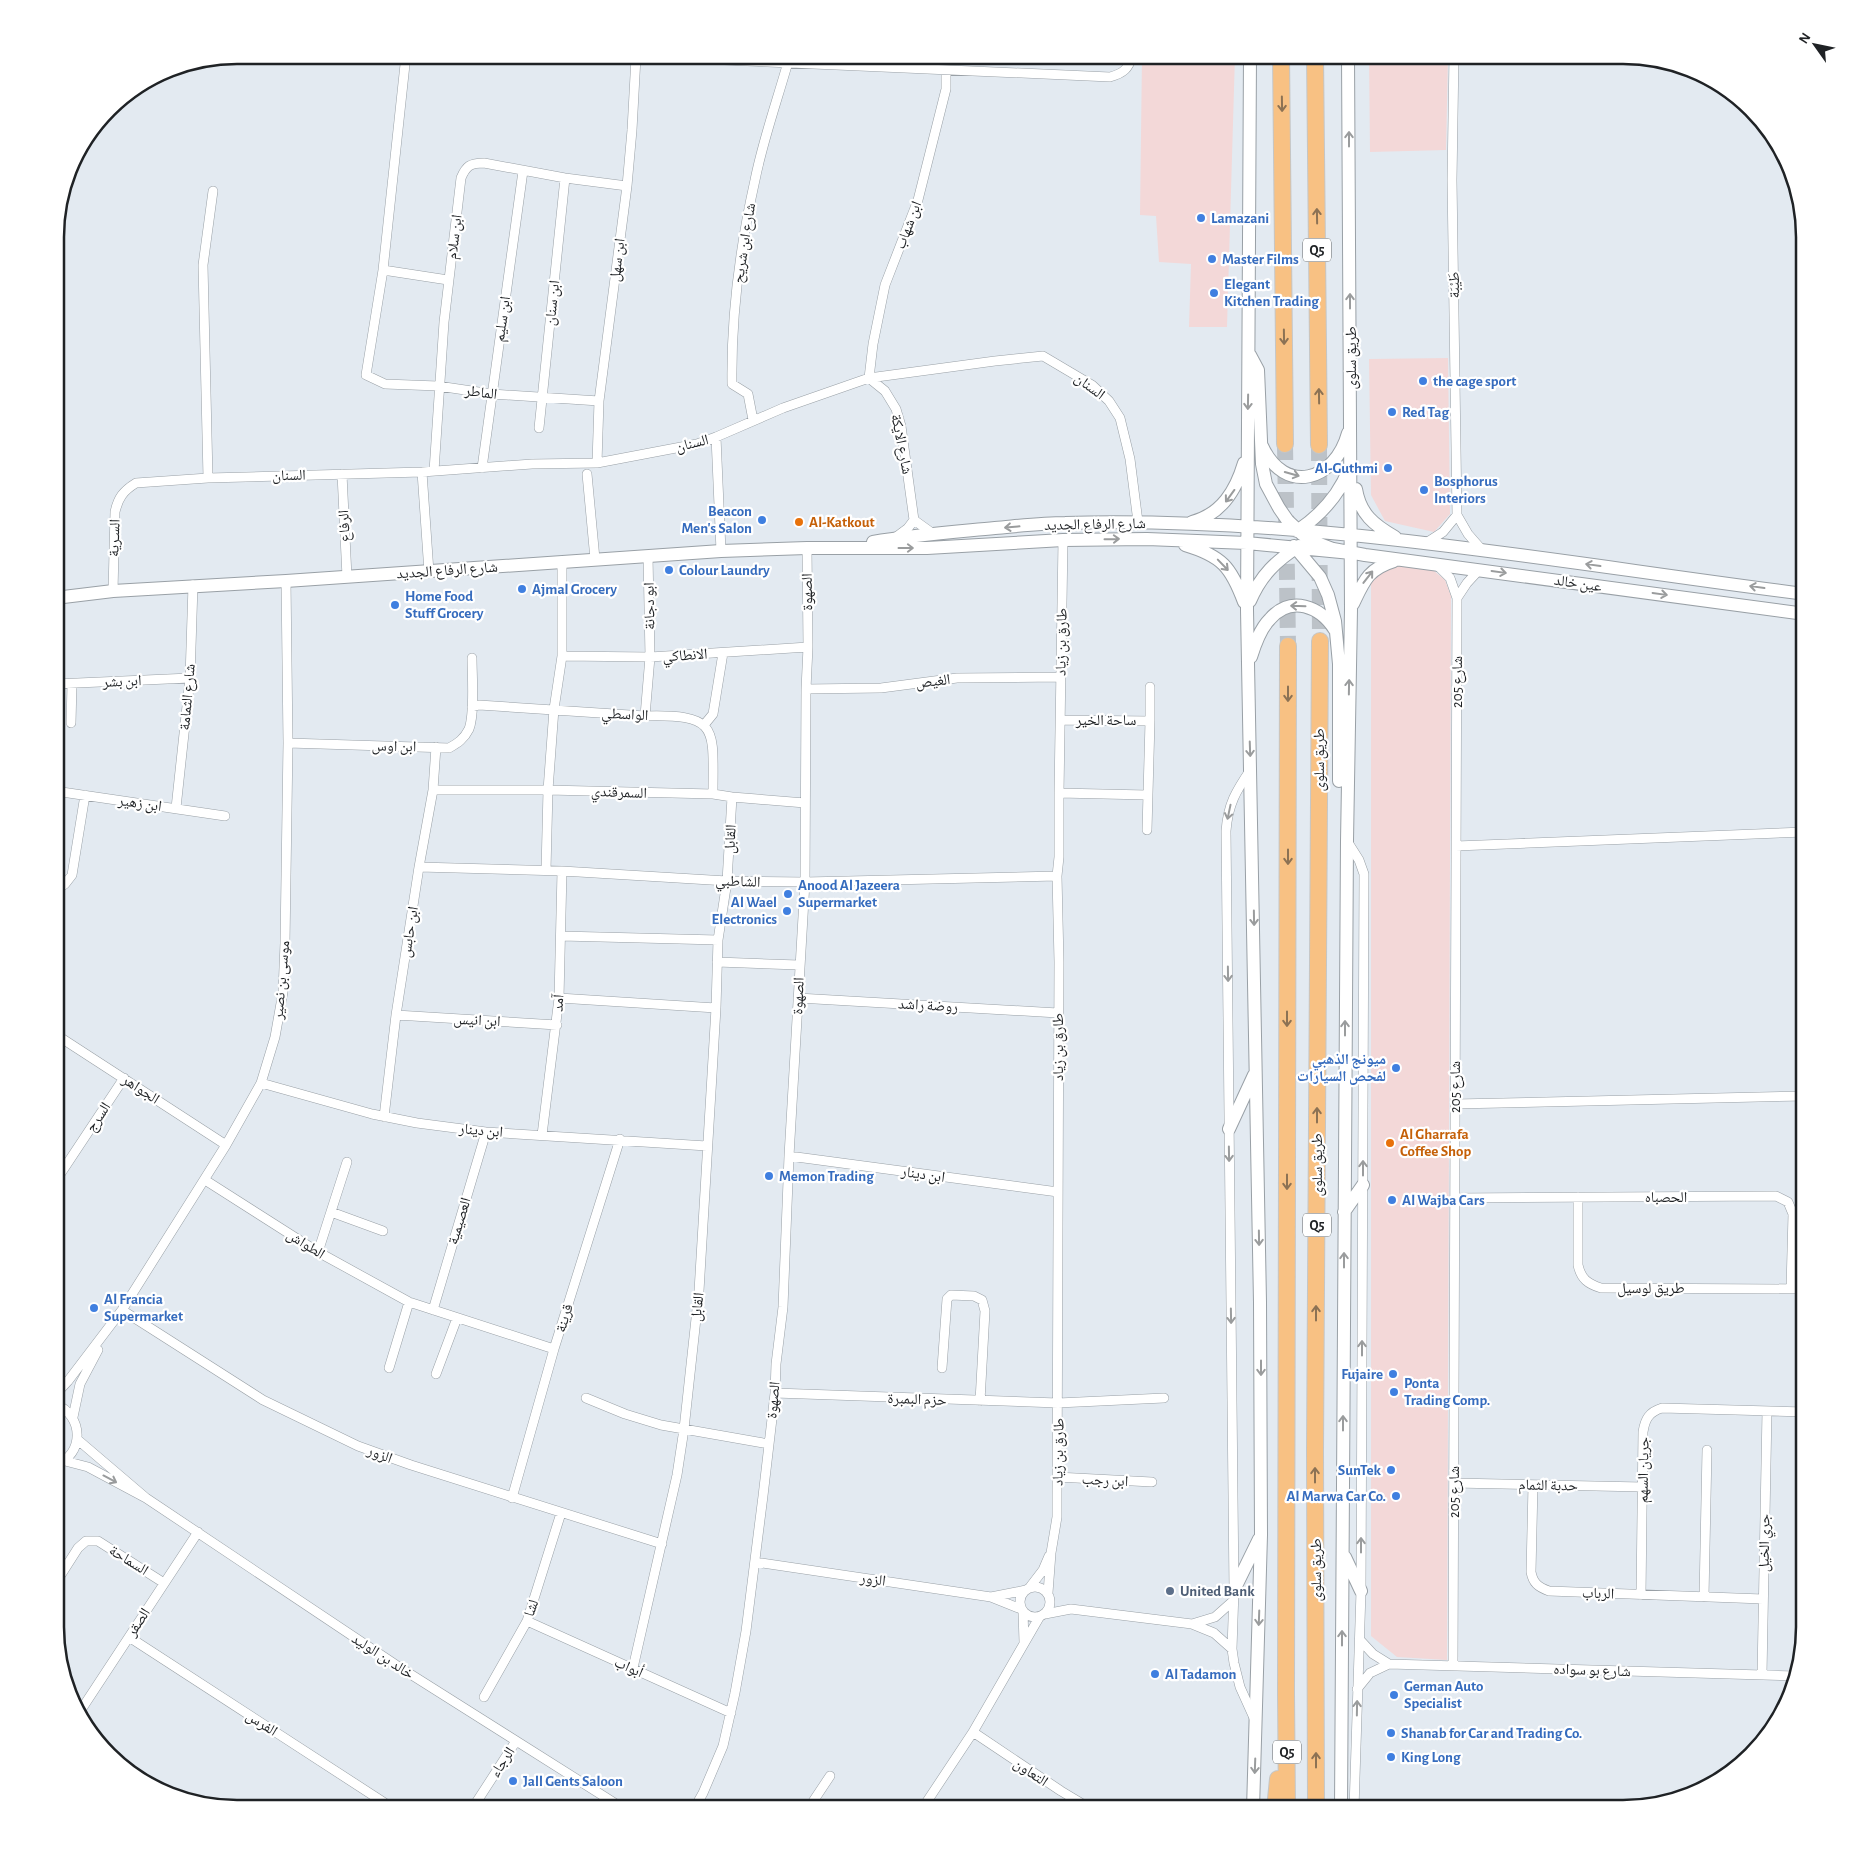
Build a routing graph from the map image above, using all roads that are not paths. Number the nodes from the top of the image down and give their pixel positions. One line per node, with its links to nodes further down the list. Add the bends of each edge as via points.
1 (405, 64): 16 (street)
2 (636, 64): 14 (street, ابن سهل)
3 (787, 64): 24 (street, شارع ابن شريح, via 755,179 734,310 732,384 748,394)
4 (823, 64): 11 (street)
5 (1130, 64): 11 (street, via 1128,69 1110,77)
6 (1250, 64): 18 (main road)
7 (1281, 64): 29 (highway, Q5, one-way to 29)
8 (1316, 64): 30 (highway, Q5, one-way to 8)
9 (1348, 64): 25 (main road, طريق سلوى, one-way to 9)
10 (1454, 64): 41 (street, طَيْبَة, via 1452,180)
11 (946, 71): 19 (street, ابن شهاب, via 946,89 918,200 885,285)
12 (523, 170): 13 (street, ابن سلام); 17 (street, ابن سلام, via 484,163 472,163 465,168); 21 (street, ابن سليم)
13 (565, 178): 14 (street, ابن سلام); 22 (street, ابن سنان)
14 (627, 186): 23 (street, ابن سهل)
15 (213, 191): 39 (street, via 203,265)
16 (383, 270): 17 (street); 20 (street, الماطر, via 366,375 385,384)
17 (448, 280): 20 (street, ابن سلام)
18 (1250, 354): 28 (main road, via 1258,370); 31 (main road, one-way to 31)
19 (869, 378): 24 (street, السنان); 42 (street, شارع الايكة, via 885,391 896,409); 43 (street, السنان, via 1043,356 1092,385 1109,401 1120,418 1130,459)
20 (438, 386): 21 (street, الماطر); 35 (street, ابن سلام)
21 (492, 394): 22 (street, الماطر); 34 (street, ابن سليم)
22 (543, 396): 23 (street, الماطر); 26 (street, ابن سنان)
23 (599, 401): 32 (street, ابن سهل)
24 (753, 420): 27 (street, السنان)
25 (1351, 420): 28 (main road, one-way to 25, via 1275,466 1288,474 1302,477 1317,474 1331,465 1341,452); 33 (main road, طريق سلوى)
26 (539, 428)
27 (716, 437): 32 (street, السنان, via 697,444); 61 (street)
28 (1260, 441): 46 (main road, via 1266,484 1279,508)
29 (1285, 444)
30 (1319, 445)
31 (1248, 451): 44 (main road, one-way to 44, via 1235,488 1226,502 1209,516); 45 (main road)
32 (597, 463): 34 (street, السنان)
33 (1351, 464): 46 (main road, via 1340,489 1321,513); 48 (main road, طريق سلوى); 54 (main road, via 1361,508 1380,528)
34 (482, 468): 35 (street, السنان)
35 (434, 471): 36 (street, السنان)
36 (422, 472): 37 (street, السنان); 69 (street)
37 (342, 474): 39 (street, السنان); 70 (street, الرفاع)
38 (587, 474): 64 (street)
39 (208, 478): 40 (street, السنان, via 136,483)
40 (126, 489): 73 (street, السـرية, via 115,512)
41 (1457, 515): 56 (street, via 1444,532); 60 (street)
42 (914, 520): 47 (street); 49 (street)
43 (1138, 522): 44 (main road, شارع الرفاع الجديد); 47 (main road, شارع الرفاع الجديد, one-way to 47, via 1062,523)
44 (1183, 524): 45 (main road, شارع الرفاع الجديد)
45 (1247, 526): 46 (main road, شارع الرفاع الجديد); 51 (main road); 55 (main road)
46 (1298, 530): 48 (main road, شارع الرفاع الجديد); 51 (main road); 53 (main road)
47 (932, 533): 49 (main road, شارع الرفاع الجديد)
48 (1351, 534): 53 (main road); 54 (main road, عين خالد); 62 (main road, طريق سلوى)
49 (894, 538): 58 (main road, شارع الرفاع الجديد)
50 (1163, 539): 52 (main road, شارع الرفاع الجديد, one-way to 50); 55 (main road, شارع الرفاع الجديد); 78 (main road, one-way to 78, via 1203,551 1222,562 1237,583)
51 (1286, 539): 55 (main road); 59 (main road)
52 (1063, 540): 58 (main road, شارع الرفاع الجديد, one-way to 52, via 928,548); 89 (street, طارق بن زياد)
53 (1312, 540): 59 (main road); 62 (main road)
54 (1402, 540): 56 (main road, عين خالد)
55 (1247, 543): 59 (main road, شارع الرفاع الجديد); 78 (main road)
56 (1424, 544): 60 (main road, عين خالد)
57 (807, 548): 58 (main road, شارع الرفاع الجديد); 61 (main road, شارع الرفاع الجديد); 83 (street, الصهوة)
58 (839, 548)
59 (1296, 548): 62 (main road, شارع الرفاع الجديد); 78 (main road, via 1274,563 1265,574); 80 (main road, via 1320,577 1328,595)
60 (1482, 550): 74 (main road, عين خالد, one-way to 60)
61 (721, 551): 63 (main road, شارع الرفاع الجديد)
62 (1351, 553): 65 (main road, عين خالد); 77 (main road, طريق سلوى)
63 (648, 556): 64 (main road, شارع الرفاع الجديد); 87 (street, ابو دجانة)
64 (594, 559): 66 (main road, شارع الرفاع الجديد)
65 (1399, 560): 67 (main road, عين خالد); 77 (main road, one-way to 65, via 1371,571)
66 (562, 561): 69 (main road, شارع الرفاع الجديد); 85 (street)
67 (1436, 564): 68 (main road, عين خالد); 76 (street, شارع 205, via 1450,578)
68 (1479, 570): 76 (street); 79 (main road, عين خالد, one-way to 79)
69 (429, 572): 70 (main road, شارع الرفاع الجديد)
70 (347, 577): 71 (main road, شارع الرفاع الجديد)
71 (286, 581): 72 (main road, شارع الرفاع الجديد); 102 (street, موسى بن نصير)
72 (193, 586): 73 (main road, شارع الرفاع الجديد); 90 (street, شارع الثمامة)
73 (113, 590): 75 (main road, شارع الرفاع الجديد)
74 (1796, 590)
75 (64, 597)
76 (1456, 598): 119 (street, شارع 205)
77 (1351, 609): 118 (main road, طريق سلوى, one-way to 77)
78 (1247, 610): 88 (main road)
79 (1796, 613)
80 (1336, 632): 88 (main road, one-way to 88, via 1314,609 1288,606 1266,624); 118 (main road, via 1339,792)
81 (1320, 641): 245 (highway, طريق سلوى / Q5, one-way to 81)
82 (1288, 646): 227 (highway, طريق سلوى / Q5, one-way to 227)
83 (808, 647): 84 (street, الانطاكي); 94 (street, الصهوة)
84 (723, 653): 87 (street, الانطاكي); 101 (street, via 713,714)
85 (562, 656): 87 (street, الانطاكي); 96 (street)
86 (472, 658): 95 (street, ابن اوس)
87 (650, 658): 97 (street, ابو دجانة)
88 (1248, 665): 104 (main road, one-way to 104)
89 (1060, 677): 94 (street, الغيص, via 957,678 881,688); 98 (street, طارق بن زياد)
90 (190, 678): 92 (street, ابن بشر); 114 (street, شارع الثمامة)
91 (64, 684): 92 (street, ابن بشر)
92 (72, 684): 100 (street)
93 (1150, 686): 99 (street, ساحة الخير)
94 (806, 689): 113 (street, الصهوة)
95 (472, 707): 96 (street, الواسطي); 103 (street, ابن اوس, via 469,728 460,742 449,748)
96 (554, 709): 97 (street, الواسطي); 106 (street)
97 (645, 716): 101 (street, الواسطي, via 682,716)
98 (1061, 720): 99 (street, ساحة الخير); 108 (street, طارق بن زياد)
99 (1150, 720): 111 (street, ساحة الخير)
100 (71, 723)
101 (704, 725): 109 (street, via 713,745)
102 (288, 743): 103 (street, ابن اوس); 140 (street, موسى بن نصير, via 283,992 275,1038)
103 (436, 747): 105 (street, ابن حابس)
104 (1251, 769): 138 (main road, one-way to 138); 144 (street, one-way to 144, via 1233,797 1226,831)
105 (433, 790): 106 (street, السمرقندي); 120 (street, ابن حابس)
106 (548, 790): 109 (street, السمرقندي); 121 (street)
107 (64, 792): 110 (street, ابن زهير)
108 (1058, 793): 111 (street); 123 (street, طارق بن زياد)
109 (713, 794): 112 (street, السمرقندي)
110 (85, 795): 114 (street, ابن زهير); 126 (street, via 72,875)
111 (1147, 795): 116 (street, ساحة الخير)
112 (732, 797): 113 (street, السمرقندي); 124 (street, القابل)
113 (805, 803): 125 (street, الصهوة)
114 (176, 808): 115 (street, ابن زهير)
115 (225, 816)
116 (1148, 830)
117 (1796, 832): 119 (street)
118 (1346, 841): 154 (street, one-way to 118, via 1364,874); 159 (main road, طريق سلوى, one-way to 118)
119 (1456, 846): 142 (street, شارع 205)
120 (419, 867): 121 (street, الشاطبي); 135 (street, ابن حابس)
121 (546, 870): 122 (street, الشاطبي)
122 (562, 871): 124 (street, الشاطبي); 127 (street, آمد)
123 (1057, 876): 125 (street, الشاطبي); 134 (street, طارق بن زياد)
124 (727, 881): 125 (street, الشاطبي); 128 (street, القابل)
125 (805, 882): 130 (street, الصهوة)
126 (64, 885)
127 (561, 936): 128 (street); 131 (street, آمد)
128 (718, 940): 129 (street, القابل)
129 (717, 962): 130 (street); 133 (street, القابل)
130 (799, 965): 132 (street, الصهوة)
131 (559, 998): 133 (street); 136 (street, آمد)
132 (798, 998): 134 (street, روضة راشد); 150 (street, الصهوة)
133 (716, 1008): 149 (street, القابل)
134 (1058, 1013): 155 (street, طارق بن زياد)
135 (396, 1015): 136 (street, ابن انيس); 143 (street, ابن حابس)
136 (557, 1025): 146 (street, آمد)
137 (64, 1040): 139 (street, الجواهر)
138 (1256, 1070): 144 (main road); 197 (main road, one-way to 197)
139 (124, 1078): 148 (street, الجواهر); 152 (street, السرج)
140 (261, 1083): 143 (street, ابن دينار); 148 (street, موسى بن نصير)
141 (1796, 1096): 142 (street)
142 (1455, 1104): 157 (street, شارع 205)
143 (384, 1116): 145 (street, ابن دينار)
144 (1229, 1129): 208 (street, one-way to 208)
145 (486, 1132): 146 (street, ابن دينار); 166 (street, العصيمية)
146 (542, 1135): 147 (street, ابن دينار)
147 (620, 1139): 149 (street, ابن دينار); 169 (street, قرينة)
148 (226, 1145): 153 (street, موسى بن نصير)
149 (707, 1146): 183 (street, القابل, via 699,1291)
150 (788, 1156): 155 (street, ابن دينار); 174 (street, الصهوة, via 784,1307)
151 (347, 1162): 158 (street)
152 (64, 1168)
153 (205, 1180): 161 (street, الطواش); 165 (street, موسى بن نصير)
154 (1362, 1185): 159 (main road); 205 (street, one-way to 154)
155 (1058, 1192): 178 (street, طارق بن زياد)
156 (1578, 1197): 157 (street, الحصباه); 162 (street, طريق لوسيل, via 1578,1266 1580,1274 1592,1286); 162 (street, الحصباه, via 1783,1198 1793,1214)
157 (1455, 1198): 190 (street, شارع 205)
158 (331, 1212): 160 (street); 161 (street)
159 (1344, 1212): 199 (main road, طريق سلوى, one-way to 159)
160 (383, 1231)
161 (318, 1252): 164 (street, الطواش)
162 (1791, 1288): 163 (street, طريق لوسيل)
163 (1796, 1288)
164 (409, 1302): 166 (street, الطواش); 170 (street)
165 (122, 1310): 168 (street, موسى بن نصير); 194 (street, الزور, via 263,1400 331,1434 410,1465)
166 (433, 1310): 167 (street, الطواش)
167 (457, 1318): 169 (street, الطواش); 172 (street)
168 (107, 1332): 173 (street, موسى بن نصير); 182 (street, موسى بن نصير, via 80,1384)
169 (554, 1349): 194 (street, قرينة)
170 (389, 1368)
171 (942, 1368): 177 (street, via 947,1299 952,1295 974,1296 982,1300 985,1311)
172 (436, 1374)
173 (64, 1384)
174 (775, 1393): 177 (street, حزم البمبرة); 185 (street, الصهوة)
175 (586, 1398): 183 (street, via 625,1414)
176 (1164, 1398): 178 (street, حزم البمبرة)
177 (980, 1401): 178 (street, حزم البمبرة)
178 (1058, 1403): 188 (street, طارق بن زياد)
179 (64, 1408): 182 (street)
180 (1767, 1411): 181 (street, جريان السهم); 192 (street, جريان السهم, via 1654,1410 1644,1423); 211 (street, جري الخيل)
181 (1796, 1412)
182 (73, 1417): 184 (street)
183 (684, 1428): 185 (street); 198 (street, القابل)
184 (78, 1440): 187 (street); 193 (street, خالد بن الوليد)
185 (769, 1444): 201 (street, الصهوة)
186 (1707, 1450): 210 (street)
187 (65, 1461): 193 (street, خالد بن الوليد, one-way to 193, via 88,1467)
188 (1057, 1477): 189 (street, ابن رجب); 200 (street, طارق بن زياد, via 1057,1517)
189 (1152, 1482)
190 (1454, 1484): 191 (street, حدبة الثمام); 222 (street, شارع 205)
191 (1533, 1485): 192 (street, حدبة الثمام); 207 (street, الرباب, via 1531,1572 1536,1584 1550,1591)
192 (1643, 1487): 207 (street, جريان السهم)
193 (146, 1498): 196 (street, خالد بن الوليد)
194 (512, 1498): 195 (street, الزور)
195 (561, 1513): 198 (street, الزور); 215 (street, لشا)
196 (198, 1532): 203 (street, الصقر); 233 (street, خالد بن الوليد)
197 (1261, 1534): 208 (main road); 231 (main road, one-way to 231)
198 (662, 1544): 223 (street, القابل)
199 (1343, 1552): 205 (main road); 246 (main road, طريق سلوى, one-way to 199)
200 (1050, 1554): 204 (street, طارق بن زياد); 206 (street, طارق بن زياد)
201 (755, 1562): 209 (street, الزور); 230 (street, الصهوة)
202 (64, 1570): 203 (street, السماحة, via 78,1548 86,1541 98,1540)
203 (164, 1583): 217 (street, الصقر)
204 (1028, 1588): 206 (street, via 1042,1588); 209 (street, الزور); 213 (street, via 1020,1598)
205 (1361, 1591): 218 (street)
206 (1049, 1595): 212 (street); 214 (street, via 1050,1606)
207 (1641, 1595): 210 (street, الرباب)
208 (1233, 1596): 216 (street, via 1215,1617); 220 (street)
209 (991, 1597): 213 (street, الزور)
210 (1704, 1597): 211 (street, الرباب)
211 (1763, 1599): 224 (street, جري الخيل)
212 (1071, 1609): 214 (street); 216 (street)
213 (1022, 1610): 214 (street, via 1032,1617); 219 (street)
214 (1043, 1615): 219 (street)
215 (527, 1621): 223 (street, أبواب); 228 (street, لشا)
216 (1192, 1624): 220 (street, via 1214,1633)
217 (129, 1637): 229 (street, الصقر); 235 (street, الفرس)
218 (1360, 1640): 221 (street); 226 (street)
219 (1024, 1642): 232 (street)
220 (1232, 1649): 231 (street, via 1236,1676)
221 (1389, 1664): 222 (street, شارع بو سواده); 226 (street, via 1370,1673)
222 (1453, 1666): 224 (street, شارع بو سواده)
223 (633, 1668): 230 (street, أبواب)
224 (1762, 1675): 225 (street, شارع بو سواده)
225 (1789, 1676)
226 (1357, 1689): 247 (street, one-way to 226)
227 (1286, 1694): 243 (highway); 244 (highway, طريق سلوى / Q5)
228 (484, 1697)
229 (83, 1706)
230 (731, 1713): 238 (street, الصهوة, via 723,1746)
231 (1256, 1723): 242 (main road, one-way to 242)
232 (973, 1732): 240 (street); 241 (street, التعاون)
233 (516, 1741): 236 (street, الرجاء); 237 (street, خالد بن الوليد)
234 (830, 1776): 239 (street)
235 (380, 1800)
236 (478, 1800)
237 (608, 1800)
238 (699, 1800)
239 (814, 1800)
240 (928, 1800)
241 (1076, 1800)
242 (1253, 1800)
243 (1276, 1800)
244 (1287, 1800)
245 (1316, 1800)
246 (1341, 1800)
247 (1354, 1800)

